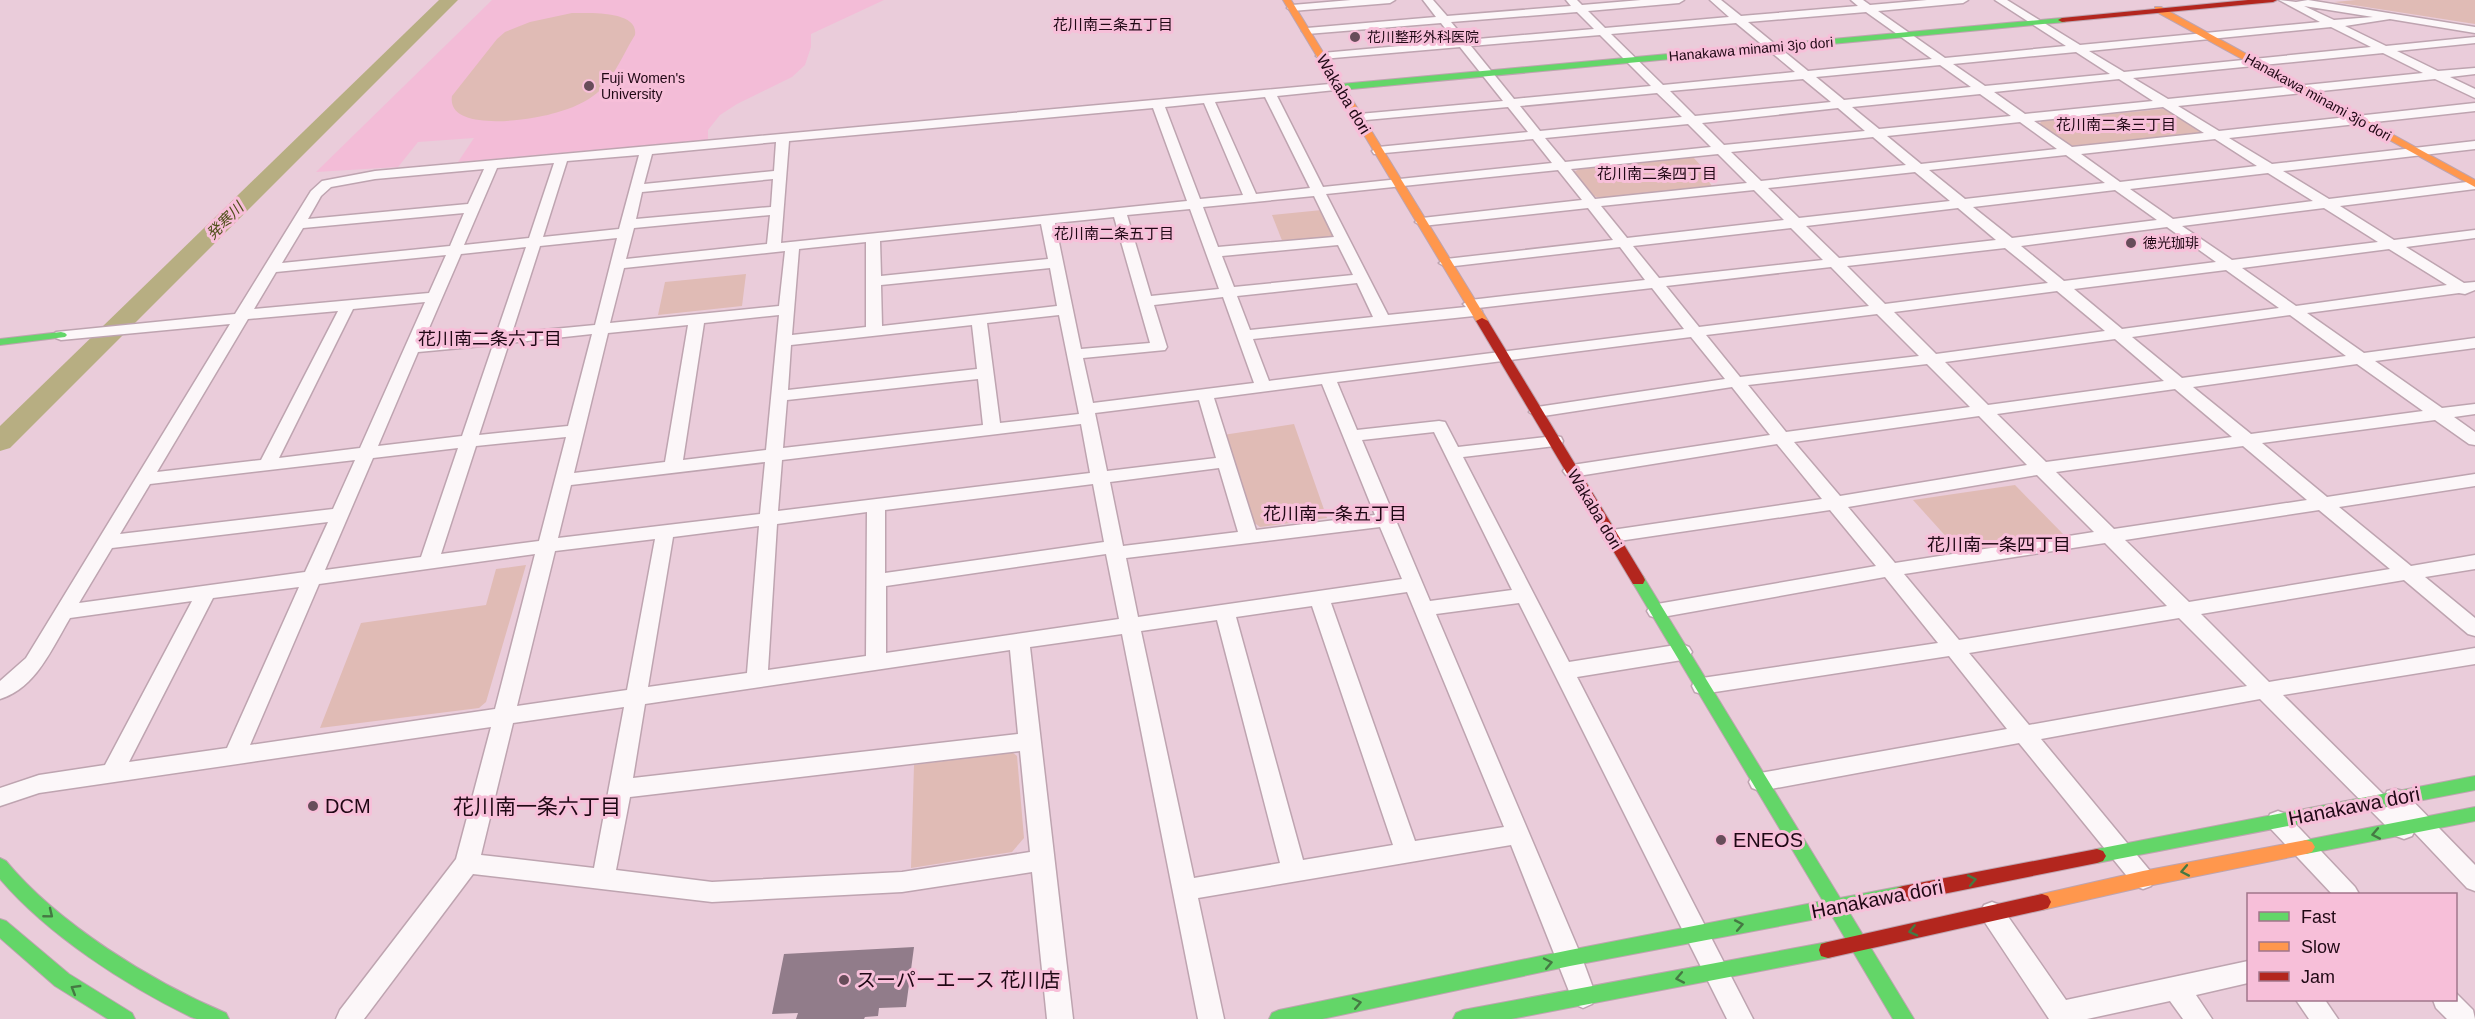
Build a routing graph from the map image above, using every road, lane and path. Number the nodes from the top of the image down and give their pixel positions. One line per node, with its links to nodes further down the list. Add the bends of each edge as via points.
1 (1390, 0): 10 (street)
2 (1428, 0): 16 (street)
3 (1679, 0): 11 (street)
4 (1715, 0): 15 (street)
5 (1963, 0): 12 (street)
6 (2000, 0): 17 (street)
7 (2141, 0): 13 (street, Hanakawa minami 3jo dori)
8 (2273, 0): 13 (street, Hanakawa minami 3jo dori)
9 (2285, 0): 14 (street); 18 (street)
10 (1290, 4): 20 (street, Wakaba dori)
11 (1575, 4): 16 (street); 21 (street)
12 (1862, 4): 15 (street); 22 (street)
13 (2160, 11): 17 (street, Hanakawa minami 3jo dori); 23 (street, Hanakawa minami 3jo dori)
14 (2388, 16): 18 (street); 19 (street)
15 (1738, 19): 21 (street); 26 (street)
16 (1444, 20): 20 (street); 25 (street)
17 (2037, 22): 22 (street, Hanakawa minami 3jo dori); 27 (street)
18 (2332, 24): 23 (street); 28 (street)
19 (2475, 30)
20 (1307, 31): 29 (street, Wakaba dori)
21 (1602, 32): 25 (street); 30 (street)
22 (1905, 35): 26 (street, Hanakawa minami 3jo dori); 31 (street)
23 (2206, 36): 27 (street); 32 (street, Hanakawa minami 3jo dori)
24 (2475, 40): 28 (street)
25 (1464, 44): 29 (street); 34 (street)
26 (1772, 47): 30 (street, Hanakawa minami 3jo dori); 35 (street)
27 (2078, 48): 31 (street); 36 (street)
28 (2385, 50): 32 (street); 37 (street)
29 (1322, 56): 38 (street, Wakaba dori)
30 (1630, 60): 34 (street, Hanakawa minami 3jo dori); 39 (street)
31 (1942, 61): 35 (street); 40 (street)
32 (2254, 62): 36 (street); 41 (street, Hanakawa minami 3jo dori)
33 (2475, 71): 37 (street)
34 (1487, 73): 38 (street, Hanakawa minami 3jo dori); 45 (street)
35 (1805, 75): 39 (street); 46 (street)
36 (2121, 75): 40 (street); 48 (street)
37 (2436, 75): 41 (street); 43 (street)
38 (1341, 87): 42 (street); 50 (street, Wakaba dori)
39 (1660, 89): 45 (street); 51 (street)
40 (1982, 90): 46 (street); 52 (street)
41 (2306, 91): 48 (street); 53 (street, Hanakawa minami 3jo dori)
42 (1269, 93): 44 (street); 75 (street)
43 (2475, 94)
44 (1208, 99): 47 (street); 76 (street)
45 (1511, 103): 50 (street); 54 (street)
46 (1839, 103): 51 (street); 55 (street)
47 (1158, 104): 57 (street); 77 (street)
48 (2168, 104): 52 (street); 56 (street)
49 (2475, 107): 53 (street)
50 (1359, 118): 60 (street, Wakaba dori)
51 (1691, 120): 54 (street); 61 (street)
52 (2024, 120): 55 (street); 62 (street)
53 (2359, 120): 56 (street); 63 (street, Hanakawa minami 3jo dori)
54 (1535, 133): 60 (street); 66 (street)
55 (1877, 134): 61 (street); 67 (street)
56 (2218, 136): 62 (street); 68 (street)
57 (783, 138): 59 (street); 69 (street)
58 (2475, 145): 63 (street)
59 (646, 150): 64 (street); 74 (street)
60 (1378, 151): 70 (street, Wakaba dori)
61 (1722, 151): 66 (street); 72 (street)
62 (2069, 152): 67 (street); 73 (street)
63 (2417, 152): 68 (street); 71 (street, Hanakawa minami 3jo dori)
64 (562, 158): 65 (street); 93 (street)
65 (492, 165): 81 (street); 88 (street, via 333,182 316,194)
66 (1563, 167): 70 (street); 78 (street)
67 (1918, 168): 72 (street); 80 (street)
68 (2272, 170): 73 (street); 79 (street)
69 (780, 174): 74 (street); 82 (street)
70 (1399, 184): 75 (street); 85 (street, Wakaba dori)
71 (2475, 185): 79 (street)
72 (1757, 186): 78 (street); 86 (street)
73 (2117, 186): 80 (street); 87 (street)
74 (637, 189): 89 (street)
75 (1317, 191): 76 (street); 92 (street)
76 (1251, 197): 77 (street)
77 (1197, 203): 83 (street); 100 (street)
78 (1592, 204): 85 (street); 94 (street)
79 (2326, 204): 87 (street); 96 (street)
80 (1963, 205): 86 (street); 95 (street)
81 (474, 208): 88 (street); 99 (street)
82 (777, 210): 89 (street); 98 (street)
83 (1119, 211): 84 (street); 115 (street)
84 (1047, 219): 91 (street); 102 (street)
85 (1422, 222): 103 (street, Wakaba dori)
86 (1794, 222): 94 (street); 101 (street)
87 (2169, 223): 95 (street); 105 (street)
88 (297, 224): 106 (street)
89 (627, 229): 93 (street); 104 (street)
90 (2475, 234): 96 (street)
91 (873, 237): 97 (street); 108 (street)
92 (1342, 240): 100 (street); 107 (street)
93 (535, 242): 99 (street); 132 (street)
94 (1624, 243): 103 (street); 109 (street)
95 (2009, 243): 101 (street); 110 (street)
96 (2391, 244): 105 (street); 111 (street)
97 (792, 246): 98 (street); 119 (street)
98 (774, 248): 104 (street)
99 (455, 250): 106 (street); 114 (street)
100 (1215, 252): 112 (street)
101 (1834, 262): 109 (street); 118 (street)
102 (1056, 263): 108 (street); 120 (street)
103 (1446, 263): 117 (street, Wakaba dori)
104 (618, 264): 126 (street)
105 (2228, 265): 110 (street); 121 (street)
106 (271, 268): 122 (street)
107 (1361, 278): 112 (street); 125 (street)
108 (874, 281): 127 (street)
109 (1657, 285): 117 (street); 128 (street)
110 (2061, 286): 118 (street); 129 (street)
111 (2468, 287): 113 (street); 121 (street)
112 (1228, 291): 115 (street); 131 (street)
113 (2475, 296)
114 (435, 297): 116 (street); 136 (street)
115 (1145, 301): 137 (street, via 1159,347)
116 (348, 305): 122 (street); 165 (street)
117 (1472, 308): 125 (street); 138 (street, Wakaba dori)
118 (1880, 309): 128 (street); 139 (street)
119 (786, 310): 123 (street); 133 (street)
120 (1065, 310): 124 (street); 137 (street)
121 (2294, 311): 129 (street); 140 (street)
122 (242, 317): 130 (street); 170 (street)
123 (697, 318): 126 (street); 166 (street)
124 (979, 319): 127 (street); 141 (street)
125 (1383, 321): 131 (street)
126 (600, 329): 132 (street); 154 (street)
127 (874, 331): 133 (street)
128 (1695, 332): 138 (street); 143 (street)
129 (2120, 334): 139 (street); 144 (street)
130 (61, 335): 134 (street)
131 (1244, 335): 145 (street)
132 (503, 339): 136 (street); 158 (street)
133 (784, 340): 147 (street)
134 (0, 342)
135 (2475, 343): 140 (street)
136 (413, 348): 162 (street)
137 (1074, 354): 151 (street)
138 (1501, 357): 142 (street); 150 (street, Wakaba dori)
139 (1932, 359): 143 (street); 149 (street)
140 (2361, 359): 144 (street); 152 (street)
141 (985, 373): 147 (street); 153 (street)
142 (1327, 378): 145 (street); 155 (street)
143 (1736, 382): 150 (street); 156 (street)
144 (2180, 385): 149 (street); 160 (street)
145 (1263, 386): 146 (street)
146 (1205, 394): 151 (street); 164 (street)
147 (779, 396): 163 (street)
148 (2475, 409): 152 (street)
149 (1983, 410): 156 (street); 167 (street)
150 (1537, 412): 159 (street, Wakaba dori)
151 (1086, 413): 153 (street); 169 (street)
152 (2440, 415): 157 (street); 160 (street)
153 (992, 429): 163 (street)
154 (575, 431): 158 (street); 171 (street)
155 (1351, 436): 161 (street, via 1439,426); 178 (street)
156 (1782, 438): 168 (street); 173 (street)
157 (2475, 440)
158 (469, 441): 162 (street); 186 (street)
159 (1554, 441): 161 (street); 168 (street, Wakaba dori)
160 (2249, 442): 167 (street); 174 (street)
161 (1453, 453): 194 (street)
162 (367, 454): 165 (street); 176 (street)
163 (775, 455): 166 (street); 177 (street)
164 (1226, 462): 169 (street); 180 (street)
165 (267, 465): 170 (street)
166 (673, 467): 171 (street)
167 (2042, 468): 173 (street); 182 (street)
168 (1572, 471): 181 (street, Wakaba dori)
169 (1099, 476): 175 (street); 185 (street)
170 (143, 480): 183 (street)
171 (564, 480): 184 (street)
172 (2475, 480): 174 (street)
173 (1835, 503): 181 (street); 188 (street)
174 (2323, 503): 182 (street); 189 (street)
175 (876, 504): 177 (street); 191 (street)
176 (341, 514): 183 (street); 190 (street)
177 (767, 518): 179 (street); 209 (street)
178 (1386, 520): 180 (street); 192 (street)
179 (665, 532): 184 (street); 213 (street)
180 (1248, 536): 185 (street)
181 (1612, 536): 199 (street, Wakaba dori)
182 (2111, 537): 188 (street); 197 (street)
183 (106, 542): 200 (street)
184 (547, 546): 186 (street); 214 (street)
185 (1114, 550): 191 (street); 201 (street)
186 (429, 562): 190 (street)
187 (2475, 562): 189 (street)
188 (1889, 570): 199 (street); 204 (street)
189 (2408, 573): 197 (street); 202 (street)
190 (314, 578): 193 (street); 217 (street)
191 (876, 581): 207 (street)
192 (1413, 584): 195 (street); 196 (street)
193 (207, 592): 200 (street); 218 (street)
194 (1524, 595): 196 (street); 208 (street)
195 (1319, 597): 198 (street); 229 (street)
196 (1424, 609): 227 (street)
197 (2185, 610): 204 (street); 211 (street)
198 (1225, 611): 201 (street); 233 (street)
199 (1657, 611): 205 (street, Wakaba dori)
200 (64, 612): 212 (street, via 33,663)
201 (1129, 625): 203 (street); 238 (street)
202 (2475, 629)
203 (1019, 641): 207 (street); 216 (street)
204 (1953, 648): 210 (street); 215 (street)
205 (1682, 652): 208 (street); 210 (street, Wakaba dori)
206 (2475, 656): 211 (street)
207 (876, 661): 209 (street)
208 (1563, 671): 243 (street)
209 (757, 679): 213 (street)
210 (1702, 686): 219 (street, Wakaba dori)
211 (2266, 690): 215 (street); 223 (street)
212 (0, 691)
213 (635, 696): 214 (street); 221 (street)
214 (504, 715): 217 (street); 232 (street)
215 (2022, 734): 219 (street); 230 (street)
216 (1030, 741): 221 (street); 231 (street)
217 (234, 755): 218 (street)
218 (112, 773): 222 (street, via 39,784)
219 (1760, 782): 240 (street, Wakaba dori)
220 (2475, 783): 223 (street, Hanakawa dori)
221 (620, 789): 236 (street)
222 (0, 797)
223 (2387, 800): 225 (street, Hanakawa dori); 226 (street)
224 (2475, 814): 226 (street, Hanakawa dori)
225 (2278, 821): 228 (street); 230 (street, Hanakawa dori)
226 (2412, 827): 228 (street, Hanakawa dori, one-way to 228); 237 (street)
227 (1517, 834): 229 (street); 245 (street)
228 (2303, 848): 235 (street, Hanakawa dori, one-way to 235); 239 (street)
229 (1407, 852): 233 (street)
230 (2118, 852): 235 (street); 240 (street, Hanakawa dori, one-way to 230)
231 (1044, 860): 236 (street, via 902,882 712,892); 256 (street)
232 (466, 863): 236 (street); 255 (street)
233 (1294, 871): 238 (street)
234 (2, 873): 254 (street, one-way to 254, via 99,954 197,1012)
235 (2143, 879): 241 (street, Hanakawa dori)
236 (602, 880)
237 (2475, 881)
238 (1183, 890): 257 (street)
239 (2346, 893)
240 (1835, 907): 243 (street, Hanakawa dori, one-way to 240); 244 (street, Wakaba dori)
241 (1992, 914): 244 (street, Hanakawa dori, one-way to 244); 252 (street)
242 (0, 927): 253 (street, one-way to 242, via 62,980)
243 (1696, 934): 245 (street, Hanakawa dori); 246 (street)
244 (1858, 944): 246 (street, Hanakawa dori); 261 (street, Wakaba dori)
245 (1569, 958): 249 (street); 258 (street, Hanakawa dori, one-way to 245)
246 (1715, 971): 249 (street, Hanakawa dori, one-way to 249); 260 (street)
247 (2247, 972): 248 (street)
248 (2175, 988): 252 (street); 262 (street)
249 (1583, 996): 259 (street, Hanakawa dori)
250 (2311, 1001): 263 (street)
251 (2447, 1001): 264 (street)
252 (2062, 1016)
253 (125, 1019)
254 (219, 1019)
255 (349, 1019)
256 (1060, 1019)
257 (1211, 1019)
258 (1279, 1019)
259 (1463, 1019)
260 (1740, 1019)
261 (1904, 1019)
262 (2199, 1019)
263 (2325, 1019)
264 (2464, 1019)

